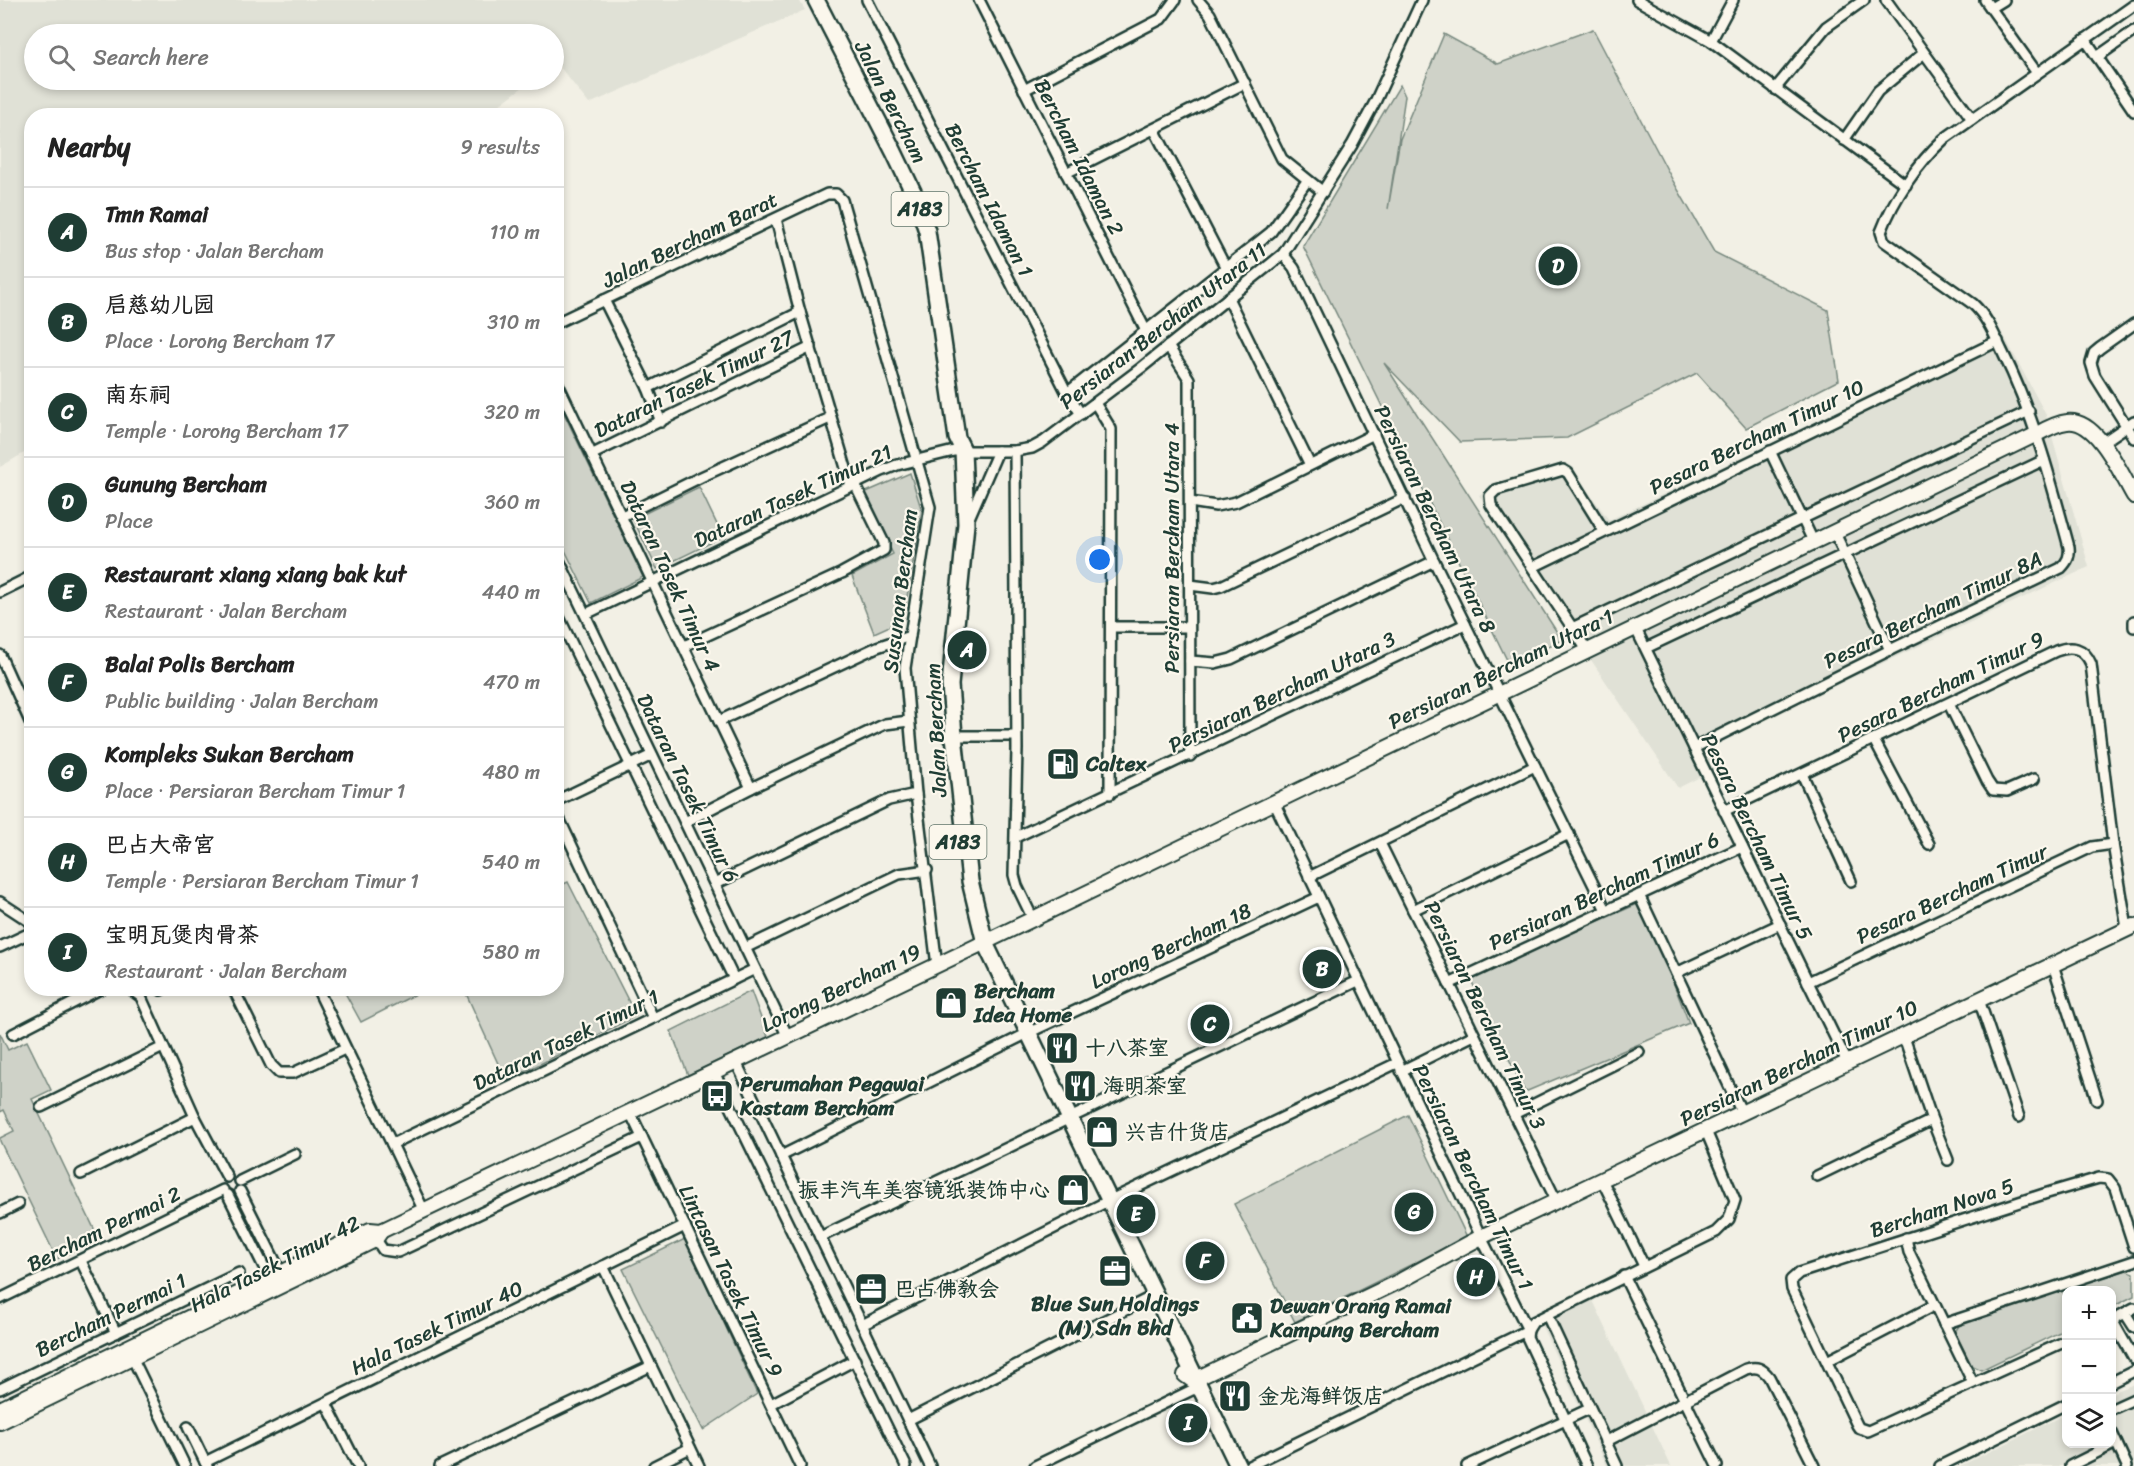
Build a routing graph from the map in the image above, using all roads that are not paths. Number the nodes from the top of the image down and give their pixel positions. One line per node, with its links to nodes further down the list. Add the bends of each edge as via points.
1 (816, 0): 57 (main road, Jalan Bercham / A183, via 894,152 927,231)
2 (867, 0): 45 (street, Bercham Idaman 1)
3 (980, 0): 22 (street, Bercham Idaman 2)
4 (1175, 0): 22 (street, via 1161,19)
5 (1198, 0): 20 (street, via 1210,14)
6 (1422, 0): 30 (street, Persiaran Bercham Utara 11, via 1375,102)
7 (1637, 0): 16 (street)
8 (1733, 0): 16 (street)
9 (1864, 0): 21 (street, via 1826,27)
10 (1886, 0): 17 (street)
11 (2004, 0): 12 (street)
12 (1988, 4): 19 (street)
13 (2134, 5): 15 (street)
14 (2134, 31): 18 (street)
15 (2085, 39): 18 (street); 19 (street)
16 (1711, 41): 21 (street)
17 (1924, 53): 24 (street); 26 (street, via 1878,91)
18 (2097, 57): 23 (street)
19 (2037, 73): 24 (street)
20 (1245, 83): 25 (street); 28 (street, via 1282,159)
21 (1775, 89): 26 (street)
22 (1024, 90): 27 (street, Bercham Idaman 2)
23 (2134, 111)
24 (1972, 119): 29 (street, via 1932,150)
25 (1154, 129): 27 (street); 34 (street)
26 (1844, 140): 29 (street)
27 (1066, 173): 40 (street, Bercham Idaman 2)
28 (1307, 181): 30 (street); 34 (street, via 1271,232)
29 (1906, 185): 41 (street, Pesara Bercham Timur 8A, via 1882,229 1882,238 1973,304 1983,313)
30 (1323, 192): 33 (street, Persiaran Bercham Utara 11)
31 (839, 195): 32 (street, Jalan Bercham Barat, via 827,194); 62 (street, Susunan Bercham)
32 (776, 219): 36 (street, Jalan Bercham Barat); 37 (street)
33 (1283, 254): 35 (street, Persiaran Bercham Utara 11); 53 (street, Persiaran Bercham Utara 8, via 1294,268)
34 (1226, 268): 40 (street)
35 (1228, 298): 42 (street, Persiaran Bercham Utara 11); 64 (street)
36 (604, 300): 38 (street, Jalan Bercham Barat); 44 (street)
37 (800, 312): 43 (street); 44 (street)
38 (564, 319)
39 (2134, 324): 52 (street, via 2100,348 2092,358 2091,369)
40 (1146, 331): 45 (street)
41 (1998, 341): 48 (street, Pesara Bercham Timur 8A); 60 (street, Pesara Bercham Timur 10)
42 (1168, 346): 47 (street, Persiaran Bercham Utara 11); 68 (street, Persiaran Bercham Utara 4, via 1188,379)
43 (811, 347): 50 (street); 51 (street, Dataran Tasek Timur 27)
44 (648, 388): 51 (street)
45 (1067, 393): 49 (street, Bercham Idaman 1)
46 (564, 396): 61 (street, Dataran Tasek Timur 4)
47 (1095, 403): 49 (street, Persiaran Bercham Utara 11); 86 (street, via 1111,429)
48 (2029, 411): 54 (street, Pesara Bercham Timur 8A); 70 (street)
49 (1081, 414): 59 (street, Persiaran Bercham Utara 11, via 1043,442)
50 (830, 418): 65 (street); 69 (street)
51 (661, 422): 61 (street, Dataran Tasek Timur 27)
52 (2130, 423): 55 (street); 56 (street)
53 (1374, 434): 64 (street); 67 (street, Persiaran Bercham Utara 8)
54 (2037, 434): 56 (street, Persiaran Bercham Utara 1, via 2074,422 2084,424); 63 (street, Pesara Bercham Timur 8A); 73 (street, Persiaran Bercham Utara 1)
55 (2134, 438)
56 (2102, 442): 66 (street)
57 (958, 447): 58 (street, Persiaran Bercham Utara 11); 62 (street, Dataran Tasek Timur 21); 71 (main road, Jalan Bercham / A183); 104 (main road, Jalan Bercham / A183, via 956,556 942,686)
58 (998, 451): 59 (street, Persiaran Bercham Utara 11); 71 (street)
59 (1016, 451): 105 (street)
60 (1770, 451): 70 (street); 72 (street, Pesara Bercham Timur 10)
61 (593, 454): 69 (street, Dataran Tasek Timur 4)
62 (917, 460): 65 (street, Dataran Tasek Timur 21); 91 (street, Susunan Bercham, via 930,507)
63 (2044, 460): 75 (street); 96 (street, Pesara Bercham Timur 8A, via 2069,547 2066,563)
64 (1310, 465): 68 (street, via 1236,502 1216,506)
65 (853, 484): 80 (street, Dataran Tasek Timur 21); 93 (street, via 884,550)
66 (2134, 496)
67 (1405, 498): 76 (street, Persiaran Bercham Utara 8); 81 (street, via 1221,586)
68 (1190, 502): 81 (street, Persiaran Bercham Utara 4)
69 (622, 516): 80 (street, Dataran Tasek Timur 4)
70 (1802, 520): 74 (street); 90 (street)
71 (966, 524): 104 (main road, Jalan Bercham / A183, via 951,663)
72 (1604, 531): 77 (street, Pesara Bercham Timur 10); 77 (street, via 1566,471 1496,490 1490,496 1491,505)
73 (1834, 531): 74 (street, Persiaran Bercham Utara 1); 75 (street)
74 (1813, 541): 88 (street, Persiaran Bercham Utara 1)
75 (1845, 554): 94 (street); 96 (street)
76 (1434, 561): 85 (street, Persiaran Bercham Utara 8); 98 (street, via 1231,659 1215,663)
77 (1533, 567): 90 (street)
78 (564, 570): 83 (street, Dataran Tasek Timur 6)
79 (24, 580): 82 (street)
80 (653, 581): 83 (street, Dataran Tasek Timur 21); 93 (street, Dataran Tasek Timur 4)
81 (1190, 585): 87 (street, Persiaran Bercham Utara 4)
82 (0, 592)
83 (586, 614): 108 (street, Dataran Tasek Timur 6)
84 (2134, 621): 89 (street)
85 (1465, 624): 99 (street, Persiaran Bercham Utara 8); 109 (street, Persiaran Bercham Utara 3)
86 (1111, 627): 87 (street); 116 (street)
87 (1189, 627): 98 (street, Persiaran Bercham Utara 4)
88 (1635, 627): 94 (street, Pesara Bercham Timur 5); 95 (street, Persiaran Bercham Utara 1)
89 (2134, 627)
90 (1572, 628): 95 (street)
91 (910, 636): 102 (street, Susunan Bercham, via 905,668); 103 (street)
92 (564, 637): 110 (street, Dataran Tasek Timur 6)
93 (684, 646): 103 (street, Dataran Tasek Timur 4)
94 (1646, 648): 107 (street, Pesara Bercham Timur 5)
95 (1587, 650): 99 (street, Persiaran Bercham Utara 1)
96 (1890, 650): 107 (street, Pesara Bercham Timur 8A)
97 (0, 656): 101 (street)
98 (1190, 661): 109 (street, Persiaran Bercham Utara 4)
99 (1498, 693): 111 (street, Persiaran Bercham Utara 8); 118 (street, Persiaran Bercham Utara 1)
100 (1949, 704): 106 (street, Pesara Bercham Timur 9); 113 (street, via 1994,790 2007,791); 125 (street, Pesara Bercham Timur 9, via 2056,651 2070,647 2082,652 2091,664)
101 (24, 708)
102 (909, 720): 114 (street, via 885,724); 115 (street, Susunan Bercham)
103 (719, 721): 114 (street, Dataran Tasek Timur 4)
104 (950, 736): 105 (street); 142 (main road, Jalan Bercham / A183)
105 (1016, 736): 123 (street)
106 (1874, 740): 112 (street, Pesara Bercham Timur 9); 126 (street)
107 (1694, 748): 119 (street, Pesara Bercham Timur 5)
108 (652, 755): 110 (street); 120 (street, Dataran Tasek Timur 6)
109 (1190, 756): 116 (street, Persiaran Bercham Utara 3)
110 (629, 765): 117 (street); 149 (street, Dataran Tasek Timur 6)
111 (1535, 766): 122 (street, Persiaran Bercham Utara 8); 124 (street)
112 (1802, 774): 119 (street, Pesara Bercham Timur 9); 130 (street)
113 (2034, 779)
114 (751, 788): 120 (street)
115 (916, 794): 128 (street, Susunan Bercham); 131 (street, via 889,800)
116 (1110, 794): 123 (street, Persiaran Bercham Utara 3)
117 (564, 797)
118 (1274, 802): 129 (street, Persiaran Bercham Timur 1); 138 (street, Persiaran Bercham Utara 1)
119 (1725, 811): 127 (street, Pesara Bercham Timur 5)
120 (685, 822): 131 (street, Dataran Tasek Timur 6)
121 (564, 830): 158 (street)
122 (1569, 834): 135 (street); 136 (street, Persiaran Bercham Utara 8)
123 (1016, 837): 138 (street, via 1014,875)
124 (1380, 843): 129 (street); 135 (street, Persiaran Bercham Timur 3)
125 (2112, 843): 140 (street, Pesara Bercham Timur 9); 151 (street, Pesara Bercham Timur, via 2092,847)
126 (1929, 844)
127 (1742, 847): 132 (street, Persiaran Bercham Timur 6); 139 (street, Pesara Bercham Timur 5)
128 (927, 870): 144 (street, via 899,874); 146 (street, Susunan Bercham)
129 (1310, 877): 133 (street, Persiaran Bercham Timur 1)
130 (1851, 881)
131 (715, 884): 144 (street, Dataran Tasek Timur 6)
132 (1639, 895): 136 (street, Persiaran Bercham Timur 6); 148 (street)
133 (1319, 897): 150 (street, Persiaran Bercham Timur 1); 160 (street, Lorong Bercham 18)
134 (0, 902): 137 (street)
135 (1413, 910): 152 (street, Persiaran Bercham Timur 3)
136 (1606, 910): 152 (street, Persiaran Bercham Timur 6)
137 (24, 918)
138 (1033, 919): 142 (street, Persiaran Bercham Utara 1)
139 (1780, 924): 148 (street); 151 (street, Pesara Bercham Timur 5)
140 (2131, 927): 145 (street, Persiaran Bercham Timur 10)
141 (24, 936): 143 (street)
142 (981, 945): 146 (street, Lorong Bercham 19); 160 (main road, Jalan Bercham / A183)
143 (0, 947)
144 (745, 948): 147 (street, Dataran Tasek Timur 6)
145 (2053, 965): 157 (street, Persiaran Bercham Timur 10); 171 (street)
146 (937, 966): 162 (street, Lorong Bercham 19)
147 (754, 969): 149 (street, Dataran Tasek Timur 1); 162 (street, Dataran Tasek Timur 6)
148 (1676, 973): 174 (street)
149 (734, 979): 158 (street, Dataran Tasek Timur 1)
150 (1359, 981): 169 (street, Persiaran Bercham Timur 1); 178 (street)
151 (1808, 982): 168 (street, Pesara Bercham Timur 5)
152 (1449, 984): 161 (street, Persiaran Bercham Timur 3)
153 (87, 996): 159 (street)
154 (140, 996): 164 (street)
155 (237, 996): 165 (street, via 271,1065 279,1073 293,1073)
156 (320, 996): 165 (street)
157 (1979, 1000): 163 (street, Persiaran Bercham Timur 10); 177 (street)
158 (653, 1018): 182 (street, Dataran Tasek Timur 1)
159 (13, 1034)
160 (1025, 1035): 178 (main road, Jalan Bercham / A183); 184 (street, Lorong Bercham 18)
161 (1474, 1035): 169 (street); 175 (street, Persiaran Bercham Timur 3)
162 (788, 1037): 167 (street, Lorong Bercham 19)
163 (1904, 1037): 168 (street, Persiaran Bercham Timur 10); 179 (street)
164 (163, 1047): 172 (street); 176 (street)
165 (345, 1049): 182 (street)
166 (1639, 1052): 175 (street)
167 (736, 1062): 170 (street, Lorong Bercham 19); 184 (street)
168 (1847, 1062): 174 (street, Persiaran Bercham Timur 10)
169 (1399, 1067): 192 (street); 200 (street, Persiaran Bercham Timur 1)
170 (714, 1072): 173 (street, Lorong Bercham 19); 226 (street)
171 (2097, 1100)
172 (41, 1107)
173 (630, 1112): 181 (street, Lintasan Tasek Timur 9); 195 (street, Hala Tasek Timur 42)
174 (1742, 1113): 180 (street, Persiaran Bercham Timur 10)
175 (1514, 1114): 193 (street, Persiaran Bercham Timur 3)
176 (195, 1117): 186 (street); 188 (street)
177 (2019, 1117)
178 (1066, 1120): 192 (main road, Jalan Bercham / A183); 199 (street)
179 (1932, 1120): 185 (street); 187 (street)
180 (1706, 1131): 189 (street, Persiaran Bercham Timur 10); 206 (street, via 1735,1200 1729,1220 1716,1232)
181 (642, 1137): 197 (street, Lintasan Tasek Timur 9); 198 (street, via 398,1252 383,1250)
182 (392, 1144): 195 (street)
183 (295, 1154): 190 (street)
184 (781, 1156): 199 (street)
185 (1948, 1160)
186 (81, 1174)
187 (1817, 1176)
188 (227, 1177): 190 (street, via 234,1177); 191 (street, via 222,1184)
189 (1602, 1180): 193 (street, Persiaran Bercham Timur 10); 206 (street)
190 (240, 1186): 191 (street, via 235,1195); 209 (street)
191 (225, 1193): 203 (street, Bercham Permai 2); 209 (street)
192 (1105, 1202): 210 (main road, Jalan Bercham / A183); 217 (street)
193 (1557, 1202): 200 (street, Persiaran Bercham Timur 10)
194 (18, 1204): 196 (street)
195 (424, 1210): 198 (street, Hala Tasek Timur 42)
196 (0, 1213)
197 (685, 1226): 205 (street, Hala Tasek Timur 40); 237 (street, Lintasan Tasek Timur 9)
198 (376, 1234): 209 (street, Hala Tasek Timur 42)
199 (820, 1237): 217 (street)
200 (1481, 1237): 221 (street, Persiaran Bercham Timur 1); 232 (street, Persiaran Bercham Timur 10)
201 (1906, 1238): 202 (street, Bercham Nova 5, via 2099,1178 2108,1179 2115,1188); 212 (street); 227 (street, Bercham Nova 5, via 1799,1273 1791,1280)
202 (2134, 1247)
203 (81, 1261): 211 (street, Bercham Permai 2); 222 (street)
204 (2134, 1261): 218 (street)
205 (603, 1266): 228 (street); 236 (street, Hala Tasek Timur 40)
206 (1644, 1266): 208 (street)
207 (239, 1273): 222 (street, Bercham Permai 1)
208 (1624, 1276): 215 (street); 235 (street)
209 (278, 1281): 224 (street, Hala Tasek Timur 42)
210 (1151, 1297): 232 (main road, Jalan Bercham / A183); 242 (street)
211 (0, 1299)
212 (1935, 1305): 218 (street); 227 (street)
213 (2134, 1308): 214 (street)
214 (2125, 1313): 216 (street); 220 (street)
215 (1547, 1315): 221 (street, via 1533,1322); 241 (street)
216 (2116, 1318)
217 (862, 1324): 242 (street)
218 (1944, 1324): 231 (street)
219 (2116, 1327): 225 (street)
220 (2134, 1327)
221 (1528, 1330): 243 (street, Persiaran Bercham Timur 1, via 1527,1337); 262 (street)
222 (116, 1333): 233 (street, Bercham Permai 1)
223 (2062, 1343): 231 (street)
224 (130, 1353): 240 (street, Hala Tasek Timur 42); 244 (street, Hala Tasek Timur 42); 251 (street)
225 (2134, 1359)
226 (855, 1360): 237 (street); 257 (street)
227 (1827, 1361): 231 (street, via 1863,1431)
228 (651, 1366): 249 (street); 253 (street)
229 (2134, 1371): 230 (street)
230 (2116, 1380)
231 (1973, 1383)
232 (1194, 1385): 259 (street); 260 (main road, Jalan Bercham / A183); 261 (main road, Jalan Bercham / A183)
233 (0, 1389)
234 (2134, 1399): 239 (street)
235 (1687, 1401): 246 (street); 266 (street); 267 (street, via 1746,1369 1761,1368)
236 (326, 1403): 250 (street, Hala Tasek Timur 40); 252 (street)
237 (771, 1404): 256 (street, Lintasan Tasek Timur 9)
238 (2062, 1406): 268 (street)
239 (2116, 1407)
240 (0, 1409)
241 (1589, 1409): 243 (street); 246 (street)
242 (908, 1420): 258 (street)
243 (1564, 1420): 263 (street); 264 (street, Persiaran Bercham Timur 1)
244 (0, 1422)
245 (188, 1427): 250 (street)
246 (1605, 1442): 265 (street)
247 (2116, 1443): 270 (street)
248 (2106, 1448): 269 (street)
249 (690, 1449): 254 (street); 255 (street)
250 (206, 1464)
251 (185, 1466)
252 (358, 1466)
253 (440, 1466)
254 (654, 1466)
255 (699, 1466)
256 (800, 1466)
257 (906, 1466)
258 (930, 1466)
259 (1035, 1466)
260 (1230, 1466)
261 (1238, 1466)
262 (1249, 1466)
263 (1467, 1466)
264 (1587, 1466)
265 (1617, 1466)
266 (1717, 1466)
267 (1814, 1466)
268 (1940, 1466)
269 (2070, 1466)
270 (2127, 1466)

